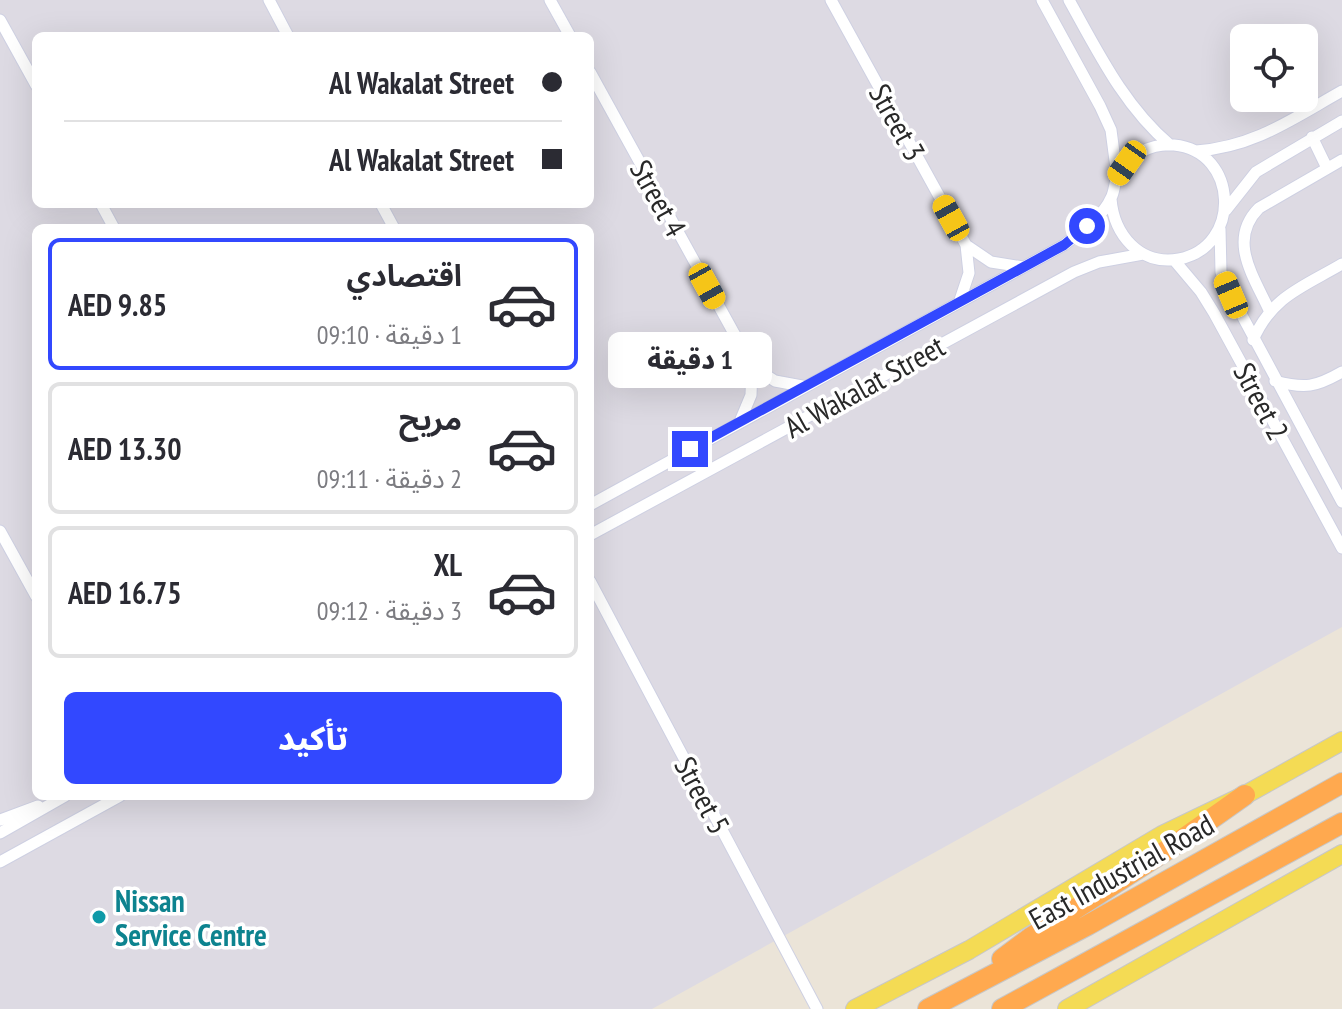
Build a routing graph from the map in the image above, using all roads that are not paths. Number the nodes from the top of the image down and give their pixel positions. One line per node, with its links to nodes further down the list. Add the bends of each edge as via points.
1 (269, 0): 7 (street)
2 (550, 0): 8 (street)
3 (831, 0): 22 (street, Street 3)
4 (1042, 0): 18 (street, via 1111,130)
5 (1071, 0): 14 (street, via 1138,116)
6 (0, 20): 9 (street)
7 (286, 32)
8 (568, 32)
9 (32, 78)
10 (594, 79): 30 (street, Street 4)
11 (1342, 91): 15 (street, via 1258,138)
12 (1342, 121): 13 (street)
13 (1312, 137): 17 (street); 20 (street, via 1256,172)
14 (1170, 145): 15 (street); 18 (street, via 1139,153)
15 (1196, 151): 20 (street, via 1220,176)
16 (1342, 160): 17 (street)
17 (1327, 168): 28 (street, via 1259,208 1245,228 1243,253)
18 (1117, 176): 19 (street)
19 (1111, 199): 23 (street, via 1119,231); 26 (street, Al Wakalat Street, via 1064,245)
20 (1226, 211): 21 (street)
21 (1220, 229): 24 (street, via 1201,250); 29 (street, Street 2, via 1221,272)
22 (966, 245): 26 (street, via 991,262); 27 (street, Street 3, via 969,273)
23 (1143, 254): 24 (street); 38 (street, Al Wakalat Street, via 1074,272)
24 (1174, 260): 39 (street, Street 2, via 1214,313)
25 (1342, 264): 28 (street)
26 (1023, 267): 27 (street, Al Wakalat Street)
27 (960, 300): 33 (street, Al Wakalat Street)
28 (1269, 310): 29 (street)
29 (1253, 340): 32 (street, Street 2)
30 (752, 366): 33 (street, via 775,381); 34 (street, via 751,395)
31 (1342, 372): 32 (street, via 1306,387)
32 (1275, 381): 35 (street, Street 2)
33 (803, 386): 34 (street, Al Wakalat Street)
34 (740, 421): 36 (street, Al Wakalat Street)
35 (1342, 502)
36 (594, 503)
37 (0, 531): 40 (street)
38 (594, 533)
39 (1342, 548)
40 (32, 589)
41 (594, 589): 55 (street, Street 5)
42 (1342, 741): 44 (main road)
43 (1342, 783): 54 (highway, East Industrial Road)
44 (1245, 795): 54 (highway, via 1030,938); 56 (main road, via 1162,835 969,950)
45 (55, 800): 48 (street)
46 (58, 800): 50 (street)
47 (113, 800): 52 (street)
48 (0, 820)
49 (1342, 823): 53 (highway)
50 (0, 833)
51 (1342, 854): 60 (main road)
52 (0, 862)
53 (1107, 951): 58 (highway); 59 (highway)
54 (961, 991): 57 (highway, East Industrial Road)
55 (817, 1009)
56 (855, 1009)
57 (928, 1009)
58 (1002, 1009)
59 (1027, 1009)
60 (1067, 1009)

